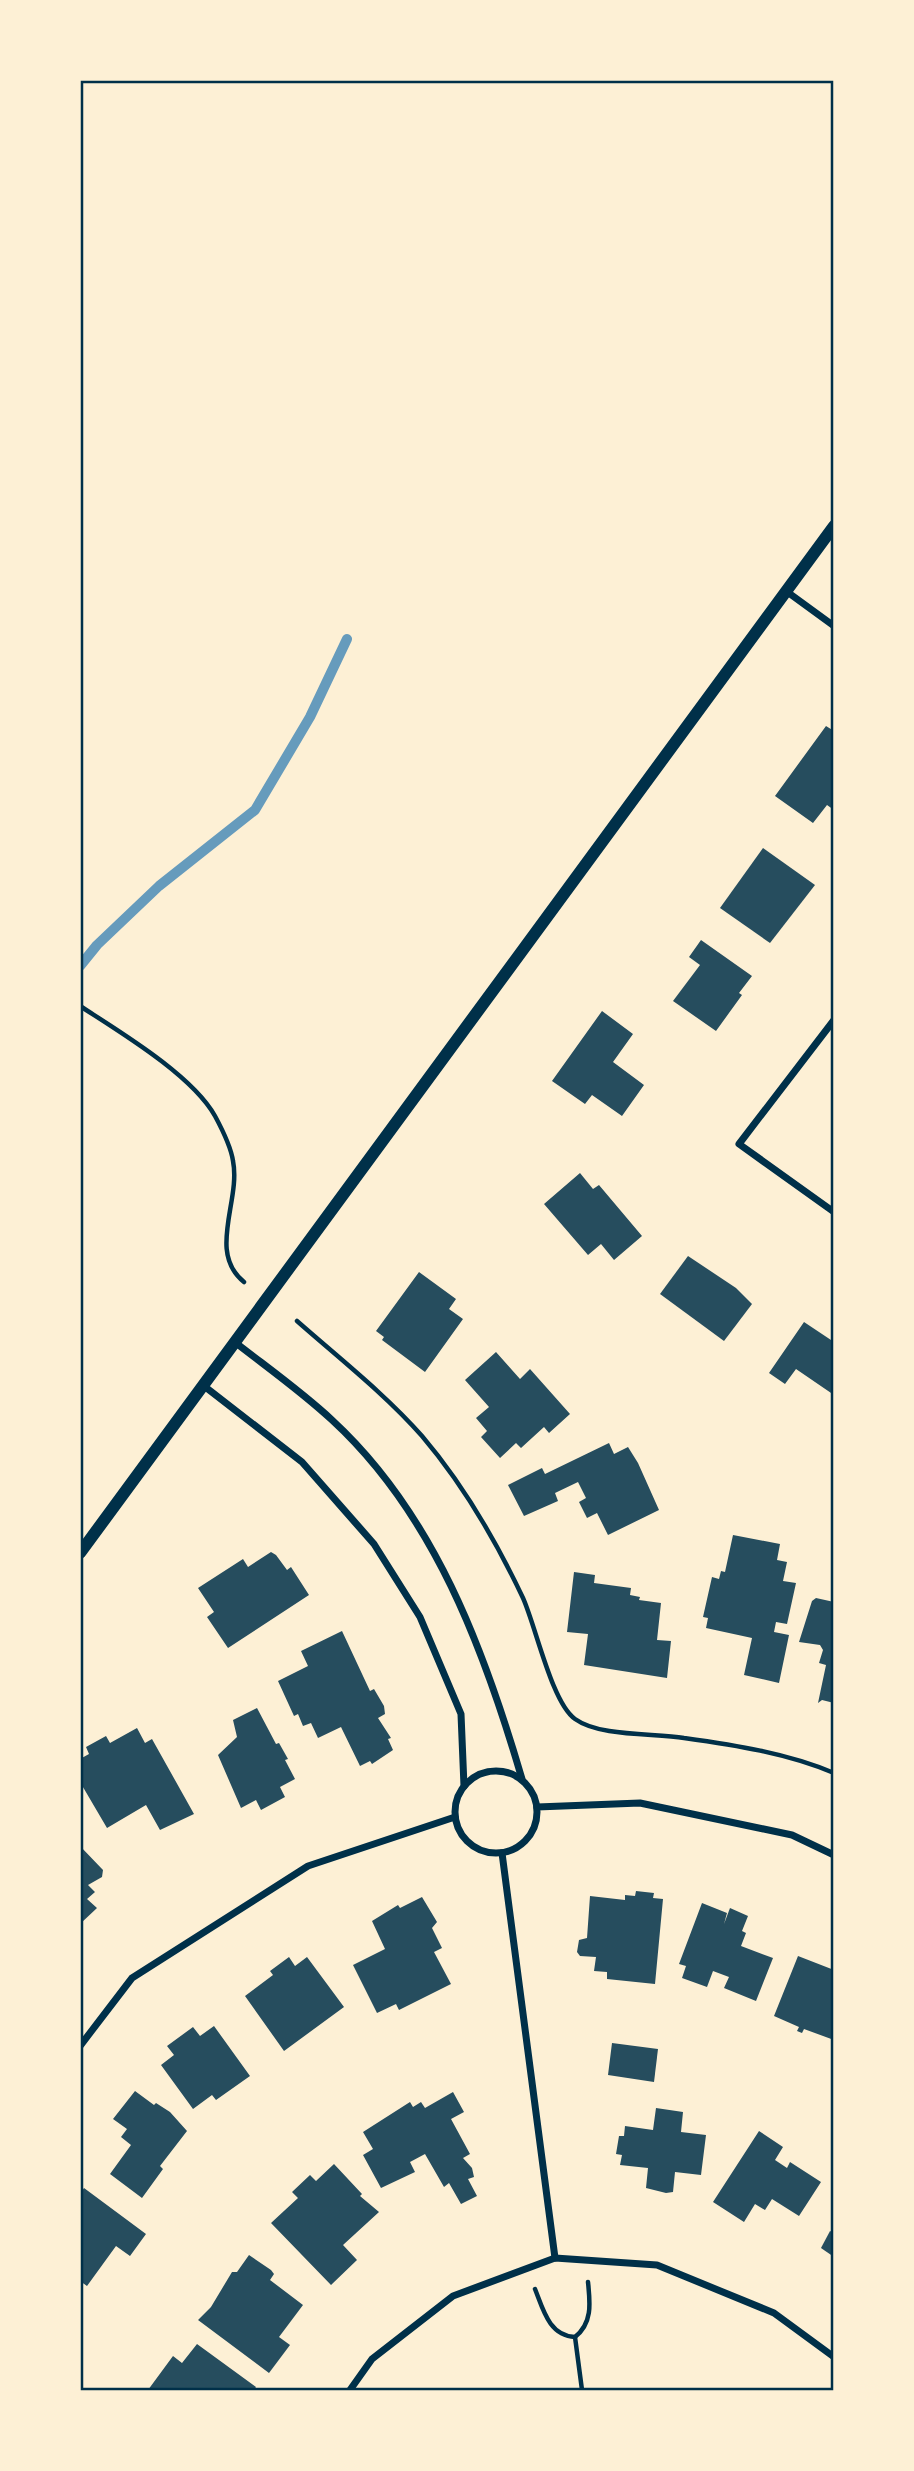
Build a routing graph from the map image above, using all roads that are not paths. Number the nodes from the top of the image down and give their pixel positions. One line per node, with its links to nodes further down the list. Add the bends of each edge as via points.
1 (834, 526): 2 (street)
2 (786, 591): 3 (street); 6 (street)
3 (834, 626)
4 (834, 1020): 5 (street, via 739,1144)
5 (834, 1212)
6 (236, 1343): 7 (street); 9 (street, via 333,1421 391,1487 435,1556 478,1642)
7 (204, 1385): 8 (street); 10 (street, via 302,1462 374,1544 419,1617 461,1714)
8 (80, 1553)
9 (522, 1779): 10 (street, via 510,1773 485,1772); 11 (street)
10 (464, 1786): 12 (street)
11 (537, 1807): 13 (street, via 533,1832); 14 (street, via 640,1803 792,1835)
12 (455, 1816): 13 (street, via 466,1840 477,1848); 15 (street, via 309,1866 132,1978)
13 (502, 1853): 16 (street)
14 (834, 1855)
15 (80, 2046)
16 (555, 2258): 17 (street, via 657,2265 774,2313); 18 (street, via 453,2297 372,2360)
17 (834, 2357)
18 (350, 2390)

